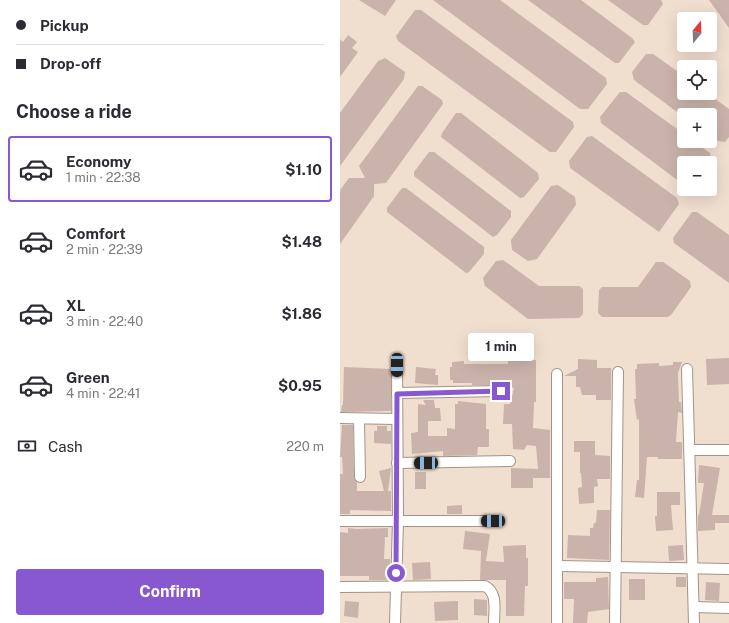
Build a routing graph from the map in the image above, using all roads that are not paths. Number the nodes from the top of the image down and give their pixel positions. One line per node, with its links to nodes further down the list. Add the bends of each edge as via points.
1 (397, 365): 6 (street)
2 (687, 369): 10 (street)
3 (618, 372): 19 (street)
4 (557, 374): 18 (street)
5 (501, 391): 6 (street)
6 (397, 394): 9 (street)
7 (340, 418): 8 (street)
8 (359, 419): 9 (street); 14 (street)
9 (397, 419): 13 (street)
10 (690, 450): 11 (street); 20 (street)
11 (729, 450)
12 (510, 462): 13 (street)
13 (398, 463): 17 (street)
14 (360, 477)
15 (340, 521): 17 (street)
16 (493, 521): 17 (street)
17 (398, 522): 22 (street)
18 (558, 566): 19 (street); 28 (street)
19 (616, 567): 20 (street); 29 (street)
20 (694, 568): 21 (street); 24 (street)
21 (729, 569)
22 (396, 586): 23 (street); 26 (street); 27 (street, via 485,586 494,594)
23 (340, 587)
24 (694, 606): 25 (street); 30 (street)
25 (729, 608)
26 (395, 623)
27 (494, 623)
28 (557, 623)
29 (615, 623)
30 (694, 623)

